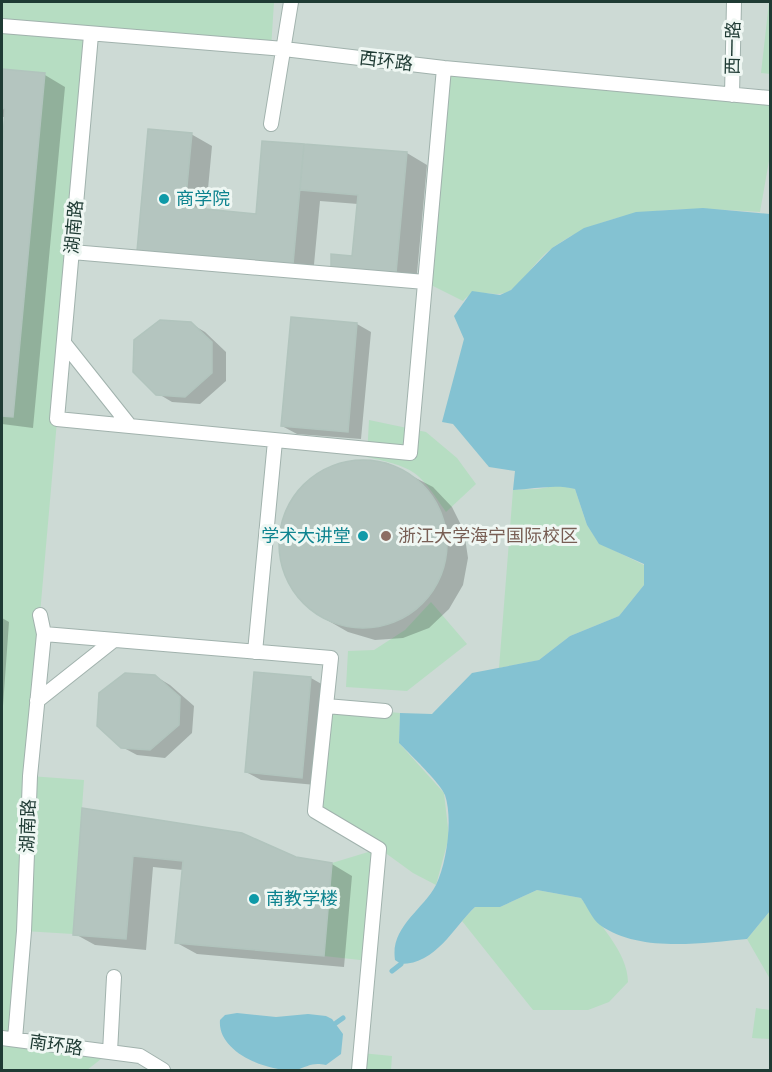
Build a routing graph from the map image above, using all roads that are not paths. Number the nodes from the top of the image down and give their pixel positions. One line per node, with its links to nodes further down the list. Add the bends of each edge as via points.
1 (291, 2): 5 (street)
2 (734, 2): 7 (street, 西一路)
3 (2, 26): 4 (street, 西环路)
4 (91, 35): 5 (street, 西环路); 10 (street, 湖南路)
5 (284, 49): 6 (street, 西环路); 9 (street)
6 (444, 68): 7 (street, 西环路); 11 (street)
7 (732, 95): 8 (street, 西环路)
8 (771, 98)
9 (271, 124)
10 (72, 252): 11 (street); 12 (street, 湖南路)
11 (425, 282): 14 (street, via 410,453)
12 (64, 343): 13 (street); 13 (street, 湖南路, via 57,419)
13 (130, 426): 14 (street)
14 (275, 441): 18 (street)
15 (40, 615): 16 (street, 湖南路)
16 (44, 634): 17 (street); 19 (street, 湖南路)
17 (114, 640): 18 (street); 19 (street)
18 (255, 652): 20 (street, via 331,658)
19 (37, 701): 23 (street, 湖南路, via 24,931)
20 (326, 706): 21 (street); 26 (street, via 315,811 379,849)
21 (385, 711)
22 (114, 977): 24 (street, 南环路)
23 (8, 1038): 24 (street, 南环路)
24 (110, 1053): 25 (street, 南环路, via 140,1056)
25 (163, 1071)
26 (359, 1071)

